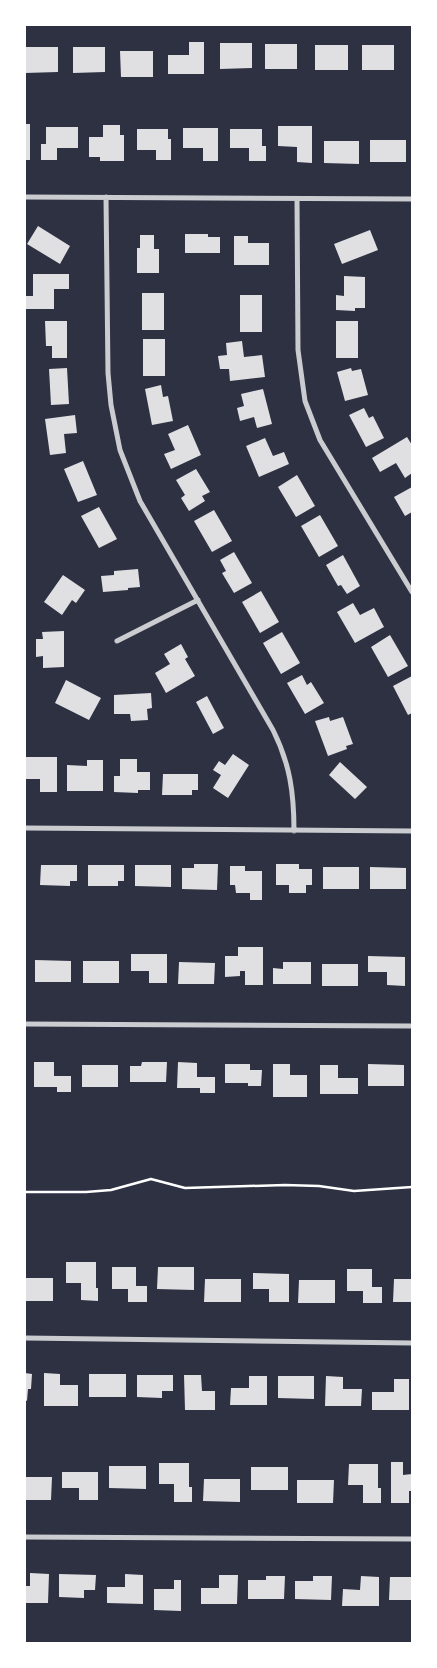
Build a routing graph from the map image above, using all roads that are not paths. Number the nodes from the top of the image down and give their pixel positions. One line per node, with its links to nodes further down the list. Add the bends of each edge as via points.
1 (25, 196): 2 (street)
2 (106, 197): 3 (street); 6 (street, via 108,373 120,450 140,501)
3 (297, 199): 4 (street); 5 (street, via 298,350 305,401 320,440)
4 (412, 199)
5 (412, 592)
6 (198, 600): 7 (street); 9 (street, via 283,751 294,799)
7 (117, 641)
8 (25, 828): 9 (street)
9 (294, 831): 10 (street)
10 (412, 831)
11 (25, 1024): 12 (street)
12 (412, 1026)
13 (25, 1338): 14 (street)
14 (412, 1343)
15 (25, 1537): 16 (street)
16 (412, 1539)

